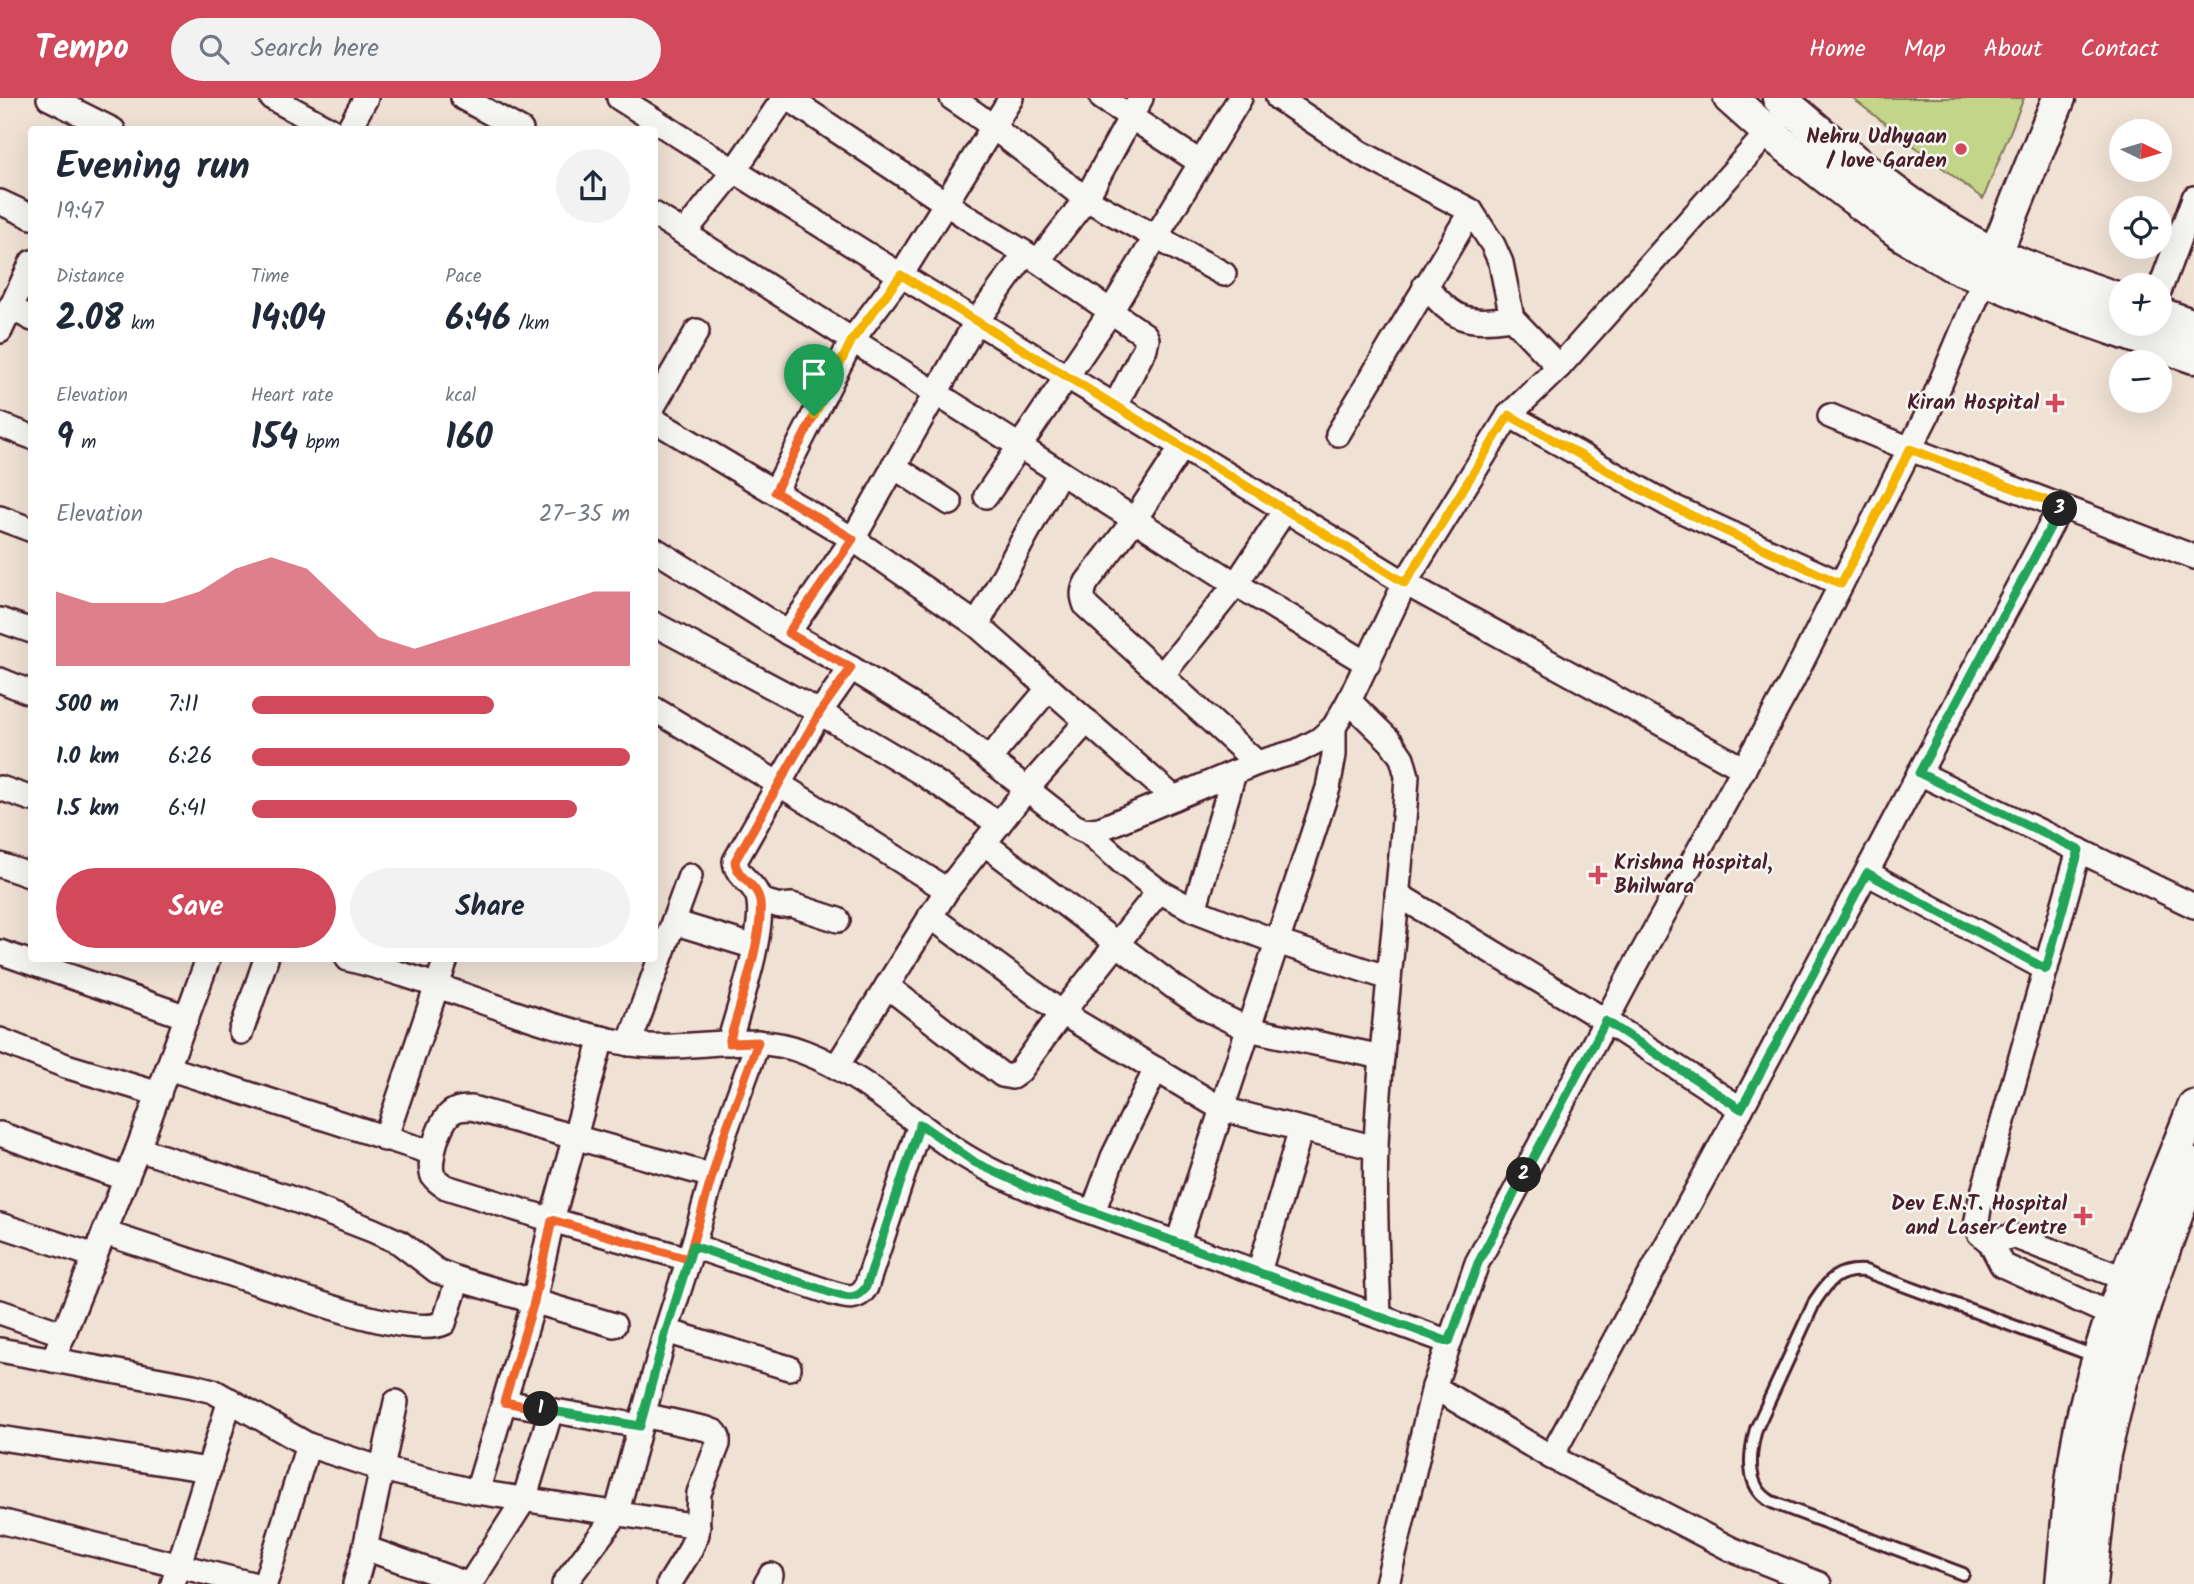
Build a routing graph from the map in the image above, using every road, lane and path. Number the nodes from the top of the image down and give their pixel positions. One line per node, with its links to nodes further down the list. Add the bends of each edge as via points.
1 (49, 98): 17 (street)
2 (272, 98): 18 (street)
3 (366, 98): 19 (street)
4 (463, 98): 16 (street)
5 (619, 98): 23 (street)
6 (786, 98): 23 (street); 27 (street)
7 (951, 98): 20 (street)
8 (1011, 98): 20 (street)
9 (1102, 98): 15 (street)
10 (1240, 98): 22 (street)
11 (1278, 98): 28 (street, via 1361,153)
12 (1730, 98): 21 (street)
13 (2059, 98): 34 (street)
14 (1785, 103): 21 (street); 34 (street, via 1896,194 1963,237)
15 (1135, 107): 22 (street); 25 (street)
16 (512, 115)
17 (103, 126)
18 (324, 126)
19 (350, 126)
20 (994, 127): 25 (street); 27 (street)
21 (1767, 131): 34 (street, via 1900,233 1952,265); 54 (street)
22 (1201, 163): 32 (street)
23 (734, 171): 31 (street); 38 (street)
24 (2194, 198): 36 (street)
25 (1086, 199): 32 (street); 33 (street)
26 (0, 202): 29 (street)
27 (946, 204): 33 (street); 38 (street)
28 (1471, 211): 39 (street); 44 (street, via 1501,263)
29 (28, 215)
30 (658, 217): 31 (street)
31 (684, 233): 52 (street)
32 (1156, 238): 37 (street); 42 (street)
33 (1032, 258): 42 (street); 46 (street)
34 (1991, 267): 40 (street, via 2015,262); 47 (street, via 2057,309); 67 (street)
35 (28, 270): 41 (street)
36 (2166, 273)
37 (1224, 274)
38 (901, 275): 46 (street); 52 (street)
39 (1425, 285): 44 (street, via 1456,316); 63 (street)
40 (2109, 296)
41 (10, 307): 43 (street); 49 (street)
42 (1111, 311): 55 (street); 58 (street, via 1147,339)
43 (28, 316)
44 (1512, 318): 54 (street)
45 (2172, 318): 48 (street)
46 (976, 321): 55 (street); 56 (street)
47 (2109, 322)
48 (2194, 326)
49 (0, 331)
50 (697, 331): 57 (street)
51 (2152, 336): 53 (street)
52 (852, 340): 56 (street); 70 (street)
53 (2194, 357)
54 (1559, 367): 59 (street)
55 (1066, 376): 58 (street); 65 (street)
56 (937, 393): 65 (street); 68 (street)
57 (658, 398)
58 (1115, 406): 66 (street)
59 (1509, 415): 81 (street); 83 (street, via 1669,505)
60 (1830, 415): 67 (street)
61 (658, 422): 70 (street)
62 (0, 425): 64 (street)
63 (1338, 434)
64 (28, 436)
65 (1020, 446): 69 (street); 71 (street)
66 (1182, 447): 74 (street); 76 (street)
67 (1910, 449): 73 (street); 83 (street)
68 (893, 466): 72 (street); 78 (street)
69 (1060, 472): 76 (street); 85 (street)
70 (775, 492): 78 (street)
71 (986, 496)
72 (950, 503)
73 (2061, 506): 80 (street); 104 (street)
74 (1285, 510): 81 (street); 82 (street)
75 (0, 518): 77 (street)
76 (1135, 519): 82 (street); 91 (street, via 1087,582 1083,599)
77 (28, 528)
78 (853, 539): 85 (street); 88 (street)
79 (658, 552): 88 (street)
80 (2194, 556)
81 (1405, 583): 89 (street); 102 (street)
82 (1236, 584): 89 (street); 91 (street)
83 (1841, 584): 102 (street)
84 (0, 620): 87 (street)
85 (977, 625): 93 (street)
86 (658, 626): 97 (street)
87 (28, 630)
88 (788, 633): 90 (street)
89 (1368, 664): 95 (street)
90 (851, 668): 97 (street); 100 (street, via 948,727)
91 (1163, 674): 101 (street)
92 (0, 680): 94 (street)
93 (1049, 688): 98 (street); 100 (street)
94 (28, 691)
95 (1349, 701): 99 (street); 120 (street, via 1391,742 1407,776)
96 (658, 711): 105 (street)
97 (820, 712): 105 (street); 110 (street)
98 (1087, 721): 107 (street); 109 (street)
99 (1334, 727): 101 (street, via 1298,751); 127 (street, via 1328,788)
100 (989, 759): 107 (street)
101 (1257, 763): 103 (street)
102 (1744, 769): 141 (street)
103 (1234, 773): 109 (street); 123 (street)
104 (1919, 773): 113 (street); 115 (street)
105 (779, 784): 118 (street); 121 (street, via 735,861)
106 (0, 788): 108 (street)
107 (1026, 790): 110 (street); 111 (street)
108 (28, 798)
109 (1174, 798): 111 (street)
110 (999, 824): 112 (street)
111 (1088, 832): 119 (street)
112 (984, 843): 118 (street); 128 (street)
113 (2079, 850): 122 (street); 135 (street)
114 (0, 865): 116 (street)
115 (1867, 873): 135 (street); 156 (street)
116 (28, 875)
117 (690, 876): 126 (street)
118 (947, 890): 124 (street)
119 (1159, 891): 123 (street); 128 (street)
120 (1397, 894): 136 (street); 141 (street)
121 (760, 900): 125 (street); 129 (street)
122 (2194, 906)
123 (1194, 911): 127 (street)
124 (930, 916): 138 (street); 139 (street)
125 (838, 920)
126 (673, 922): 129 (street); 148 (street)
127 (1277, 942): 136 (street); 142 (street)
128 (1116, 943): 139 (street); 142 (street, via 1174,987)
129 (755, 947): 147 (street)
130 (0, 953): 140 (street)
131 (207, 962): 140 (street)
132 (265, 962): 143 (street)
133 (362, 962): 137 (street)
134 (445, 962): 137 (street)
135 (2046, 969): 173 (street, via 1976,1217 1979,1233)
136 (1389, 978): 149 (street)
137 (437, 985): 144 (street); 161 (street)
138 (887, 986): 139 (street, via 1007,1077 1020,1071); 150 (street)
139 (1062, 1013): 152 (street)
140 (187, 1017): 151 (street)
141 (1606, 1021): 156 (street); 186 (street, via 1478,1263)
142 (1248, 1029): 149 (street); 155 (street)
143 (241, 1032)
144 (602, 1038): 148 (street); 160 (street)
145 (0, 1040): 153 (street)
146 (758, 1042): 147 (street); 150 (street, via 802,1051); 166 (street)
147 (729, 1043): 148 (street)
148 (629, 1044)
149 (1382, 1057): 162 (street)
150 (837, 1066): 157 (street)
151 (168, 1068): 153 (street); 161 (street)
152 (1156, 1069): 155 (street); 168 (street, via 1113,1157)
153 (159, 1094): 163 (street)
154 (2194, 1107): 164 (street)
155 (1222, 1109): 158 (street); 172 (street)
156 (1741, 1109): 199 (street)
157 (920, 1124): 168 (street, via 976,1163); 174 (street, via 861,1294 853,1298 832,1293)
158 (1301, 1129): 162 (street); 176 (street)
159 (0, 1134): 167 (street)
160 (574, 1137): 165 (street, via 463,1108 448,1115); 166 (street); 169 (street)
161 (385, 1139): 165 (street)
162 (1376, 1148): 182 (street)
163 (138, 1149): 167 (street); 177 (street, via 288,1197 389,1237)
164 (2190, 1151): 178 (street); 220 (street, via 2104,1454)
165 (433, 1153): 169 (street, via 433,1175 446,1187)
166 (712, 1176): 174 (street)
167 (126, 1179): 171 (street)
168 (1093, 1212): 172 (street)
169 (552, 1220): 174 (street); 179 (street)
170 (0, 1225): 175 (street)
171 (105, 1233): 175 (street); 177 (street, via 363,1317 407,1325 442,1325)
172 (1178, 1242): 176 (street)
173 (1990, 1242): 178 (street, via 2013,1236); 181 (street, via 2002,1265)
174 (690, 1253): 184 (street)
175 (95, 1256): 185 (street)
176 (1259, 1272): 182 (street)
177 (458, 1279): 179 (street)
178 (2126, 1279): 181 (street)
179 (534, 1302): 183 (street); 194 (street)
180 (0, 1312): 185 (street)
181 (2112, 1315): 188 (street)
182 (1379, 1316): 186 (street)
183 (614, 1325)
184 (666, 1331): 190 (street); 196 (street)
185 (64, 1334): 189 (street)
186 (1449, 1342): 191 (street)
187 (0, 1350): 189 (street)
188 (2099, 1358): 208 (lane, via 1865,1271 1836,1275 1815,1301 1756,1429 1751,1446 1755,1485 1765,1498 1782,1506); 219 (street, via 2076,1454)
189 (53, 1360): 192 (street, via 194,1385)
190 (789, 1368)
191 (1434, 1387): 199 (street); 217 (street)
192 (230, 1400): 198 (street); 201 (street)
193 (396, 1402): 200 (street)
194 (504, 1402): 195 (street); 202 (street)
195 (551, 1410): 196 (street); 203 (street)
196 (641, 1421): 204 (street); 206 (street, via 707,1429 718,1437 699,1493)
197 (0, 1438): 201 (street)
198 (308, 1445): 200 (street); 212 (street)
199 (1551, 1457): 218 (street, via 1731,1549)
200 (382, 1469): 202 (street); 207 (street)
201 (209, 1470): 209 (street)
202 (477, 1492): 203 (street)
203 (524, 1500): 204 (street); 214 (street)
204 (616, 1515): 206 (street); 215 (street)
205 (0, 1521): 209 (street)
206 (698, 1527): 216 (street)
207 (365, 1548): 210 (street); 213 (street)
208 (1963, 1574)
209 (175, 1576): 211 (street)
210 (437, 1579): 214 (street)
211 (252, 1584)
212 (265, 1584)
213 (355, 1584)
214 (469, 1584)
215 (564, 1584)
216 (669, 1584)
217 (1387, 1584)
218 (1819, 1584)
219 (2062, 1584)
220 (2090, 1584)

